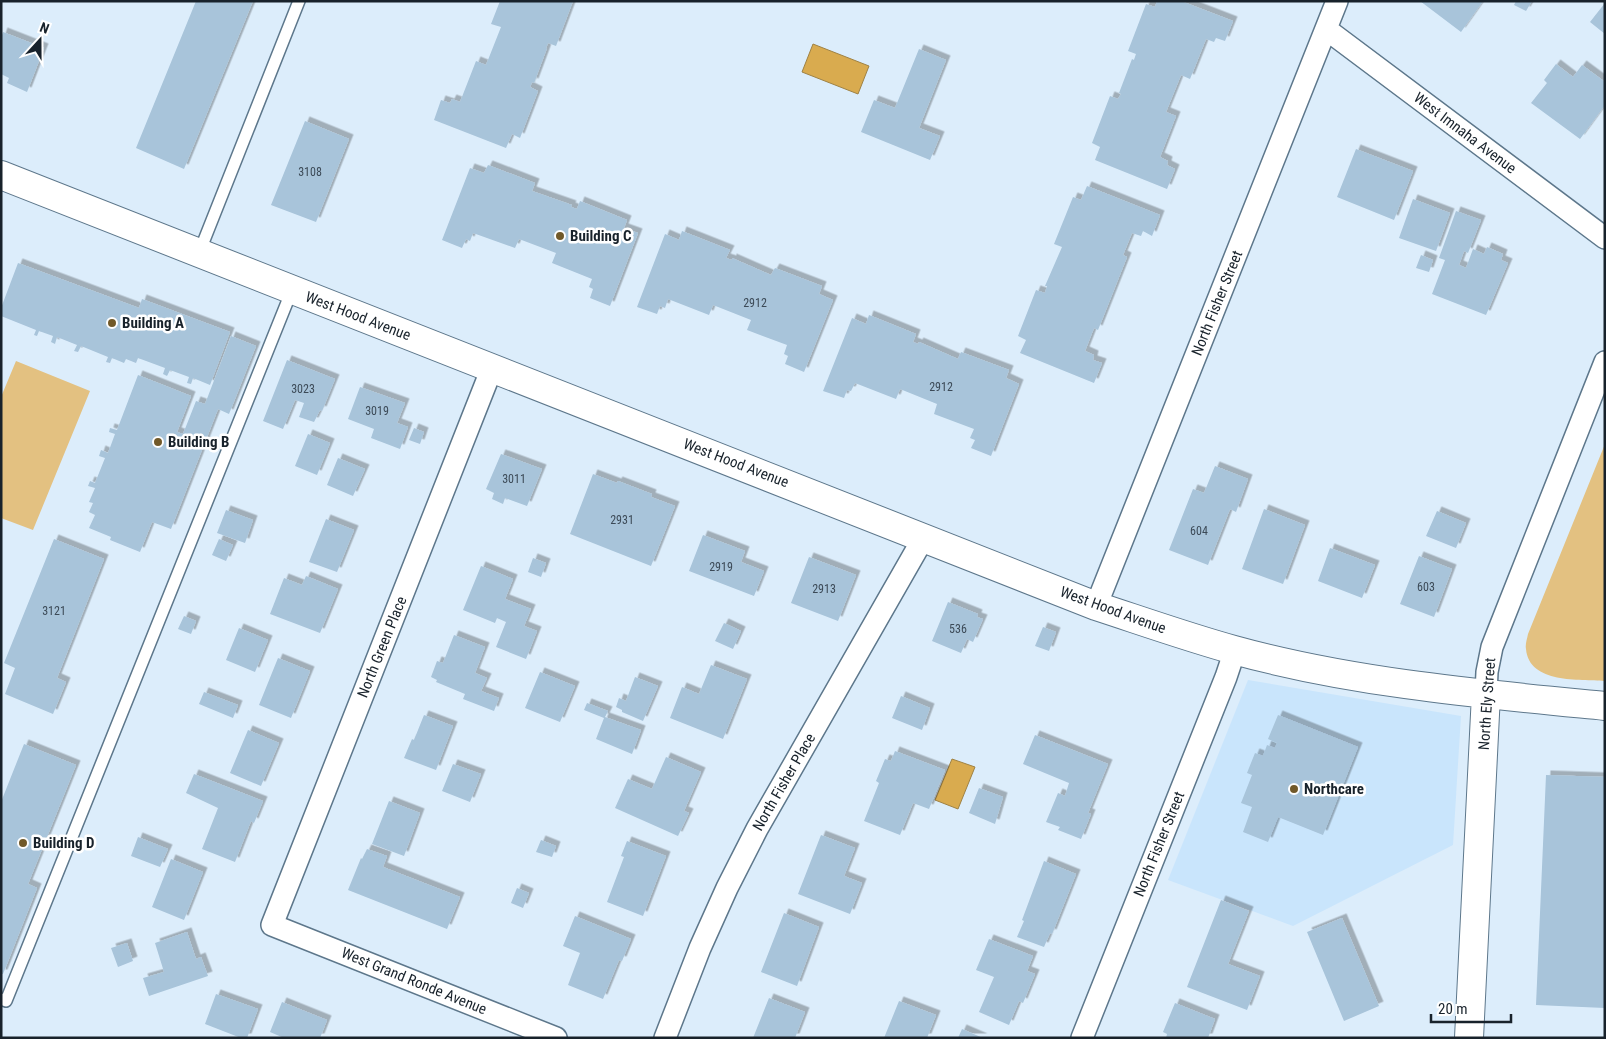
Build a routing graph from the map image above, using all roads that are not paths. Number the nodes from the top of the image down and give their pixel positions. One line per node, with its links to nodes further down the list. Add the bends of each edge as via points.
1 (299, 1): 6 (lane)
2 (1337, 1): 3 (street, North Fisher Street)
3 (1326, 29): 5 (street, West Imnaha Avenue); 11 (street, North Fisher Street)
4 (1, 175): 6 (street, West Hood Avenue)
5 (1605, 238)
6 (199, 253): 7 (street, West Hood Avenue)
7 (292, 290): 9 (street, West Hood Avenue); 16 (lane, via 6,1001)
8 (1605, 362): 13 (street, North Ely Street, via 1492,647)
9 (492, 368): 10 (street, West Hood Avenue); 15 (street, North Green Place)
10 (924, 537): 11 (street, West Hood Avenue); 18 (street, North Fisher Place, via 748,846 700,948)
11 (1096, 606): 12 (street, West Hood Avenue)
12 (1234, 650): 13 (street, West Hood Avenue, via 1317,669); 19 (street, North Fisher Street)
13 (1486, 694): 14 (street, West Hood Avenue); 20 (street, North Ely Street)
14 (1605, 706)
15 (272, 925): 17 (street, West Grand Ronde Avenue)
16 (1, 999)
17 (556, 1038)
18 (665, 1038)
19 (1082, 1038)
20 (1469, 1038)

